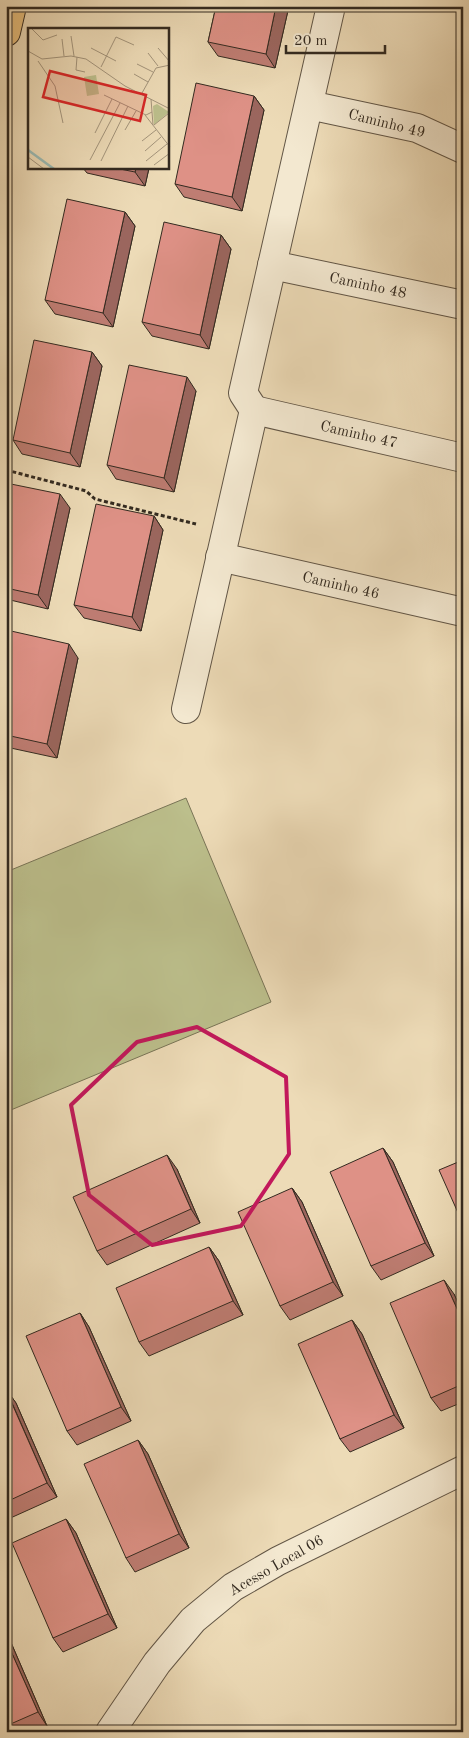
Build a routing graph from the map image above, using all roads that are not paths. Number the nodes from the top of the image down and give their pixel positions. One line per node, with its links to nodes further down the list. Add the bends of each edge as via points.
1 (12, 6): 3 (main road)
2 (331, 6): 4 (street)
3 (6, 32)
4 (309, 105): 5 (street, Caminho 49, via 417,128); 6 (street)
5 (463, 148)
6 (272, 266): 7 (street, Caminho 48); 8 (street, via 243,394)
7 (463, 305)
8 (254, 410): 9 (street, Caminho 47); 10 (street)
9 (463, 458)
10 (223, 544): 11 (street, Caminho 46); 12 (street)
11 (463, 612)
12 (186, 709)
13 (463, 1470): 14 (street, Acesso Local 06, via 278,1561 233,1587 193,1620 157,1663)
14 (110, 1732)

